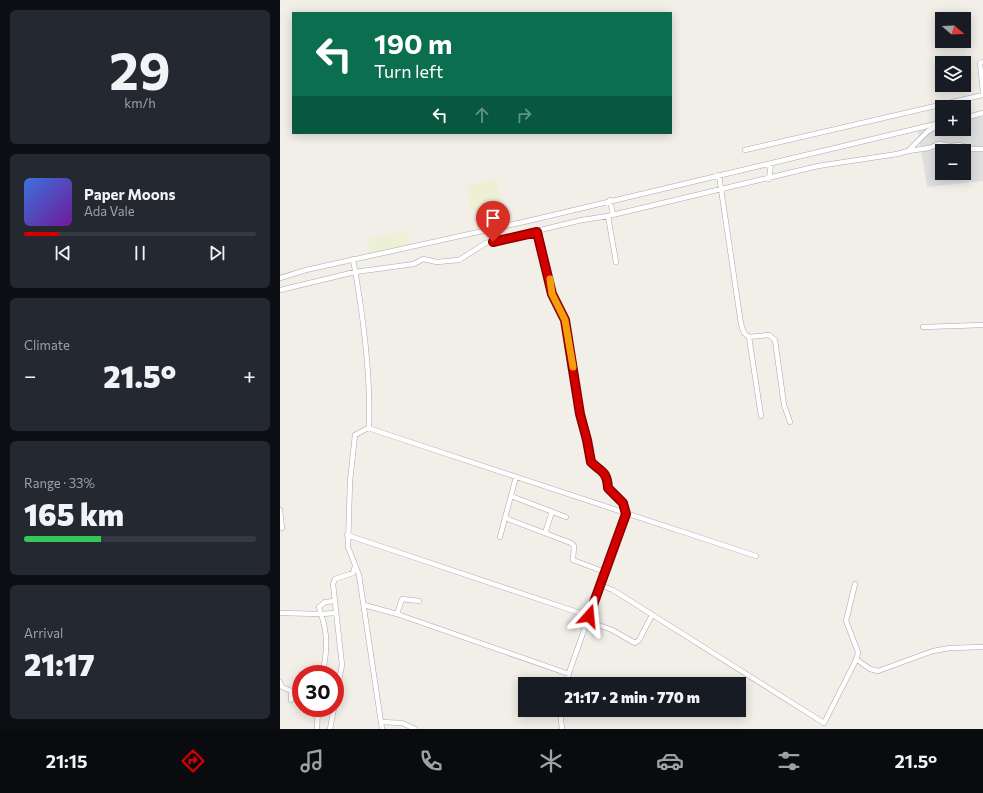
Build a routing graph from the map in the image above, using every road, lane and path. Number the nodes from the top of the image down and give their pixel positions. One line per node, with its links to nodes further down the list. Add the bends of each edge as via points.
1 (983, 62): 2 (street, via 980,64)
2 (983, 92)
3 (983, 96): 9 (street)
4 (983, 113): 5 (street)
5 (971, 116)
6 (935, 125): 11 (street)
7 (935, 127): 10 (street)
8 (983, 149): 10 (street, via 939,144)
9 (745, 150)
10 (908, 151): 13 (street, via 818,166)
11 (771, 164): 12 (street); 13 (street)
12 (720, 175): 14 (street); 15 (street)
13 (769, 179): 14 (street)
14 (722, 190): 16 (street); 26 (street, via 741,324)
15 (610, 200): 16 (street); 19 (street, via 528,221)
16 (613, 215): 17 (street)
17 (608, 216): 18 (street); 20 (street)
18 (537, 232): 21 (street, via 481,245 460,260 437,262 423,259 414,264); 34 (street, via 552,294 565,320 580,414 591,462 607,478 608,488 623,503)
19 (353, 259): 21 (street); 22 (street)
20 (616, 262)
21 (355, 272): 23 (street); 29 (street, via 369,376)
22 (280, 278)
23 (280, 290)
24 (983, 325): 25 (street)
25 (923, 327)
26 (748, 337): 27 (street); 28 (street, via 769,335 774,340 784,404)
27 (761, 416)
28 (790, 422)
29 (369, 428): 30 (street); 39 (street, via 357,434 355,438)
30 (516, 477): 31 (street); 34 (street)
31 (511, 496): 33 (street); 36 (street)
32 (280, 510): 37 (street)
33 (552, 512): 35 (street); 38 (street)
34 (626, 514): 41 (street); 43 (street)
35 (566, 517)
36 (505, 518): 38 (street); 40 (street)
37 (282, 528)
38 (545, 533): 43 (street, via 573,544 573,560)
39 (347, 535): 42 (street, via 349,553); 58 (street)
40 (500, 537)
41 (756, 556)
42 (355, 566): 44 (street); 45 (street)
43 (605, 572): 47 (street)
44 (353, 573): 45 (street); 48 (street, via 334,580)
45 (359, 575): 50 (street)
46 (855, 584): 60 (street, via 846,621 858,652)
47 (600, 585): 57 (street); 58 (street)
48 (334, 601): 51 (street, via 325,602); 54 (street)
49 (419, 601): 56 (street, via 402,599)
50 (364, 605): 56 (street); 70 (street)
51 (320, 607): 53 (street); 55 (street)
52 (280, 613): 53 (street)
53 (310, 613): 55 (street)
54 (336, 613): 55 (street); 62 (street)
55 (321, 614): 61 (street, via 326,635)
56 (397, 614): 63 (street)
57 (652, 615): 58 (street, via 635,643); 71 (street)
58 (589, 618): 63 (street)
59 (983, 647): 60 (street, via 933,651 878,671 870,669)
60 (856, 659): 71 (street)
61 (324, 665)
62 (342, 665)
63 (569, 674): 64 (street)
64 (568, 677)
65 (280, 682): 66 (street, via 282,687 291,691)
66 (291, 700)
67 (318, 717): 72 (street)
68 (332, 717): 73 (street)
69 (561, 717): 76 (street)
70 (381, 722): 74 (street); 75 (street, via 402,724)
71 (824, 723): 77 (street)
72 (317, 729)
73 (330, 729)
74 (382, 729)
75 (415, 729)
76 (562, 729)
77 (820, 729)

